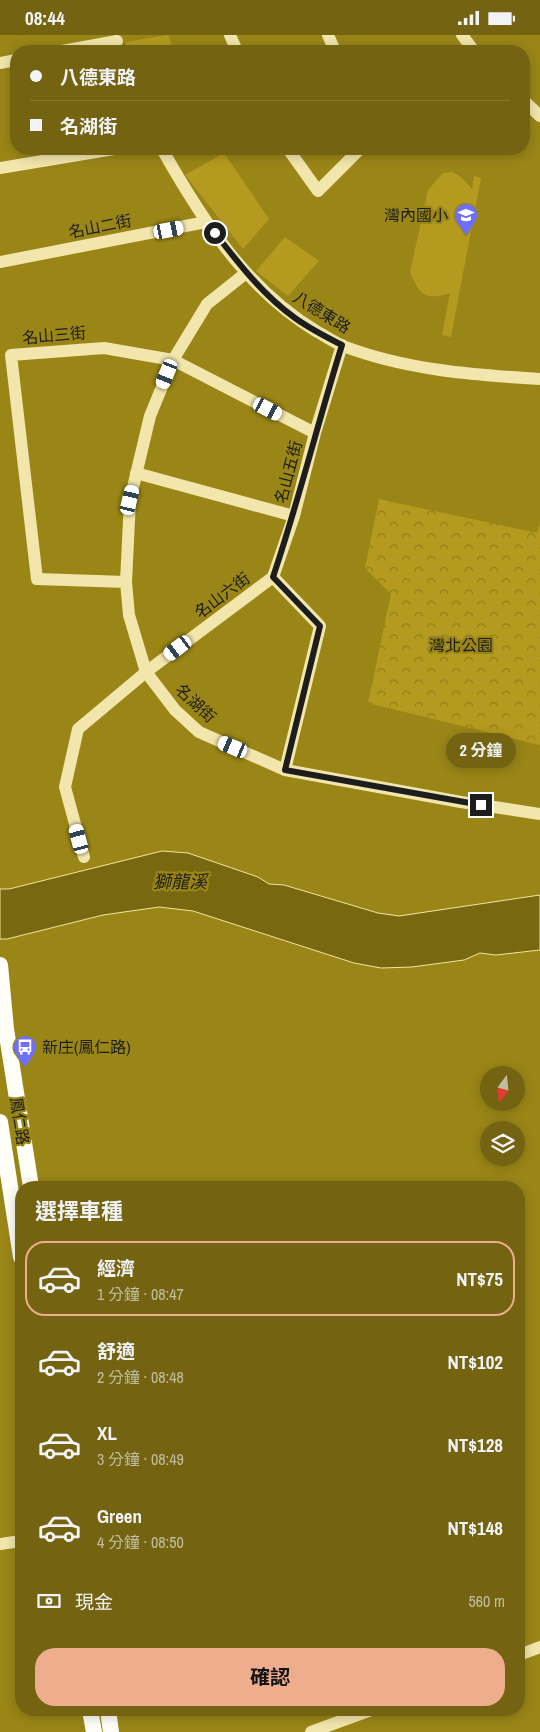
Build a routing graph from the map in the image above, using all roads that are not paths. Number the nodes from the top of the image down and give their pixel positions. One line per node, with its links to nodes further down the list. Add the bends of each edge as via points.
1 (118, 42): 2 (street)
2 (99, 45)
3 (530, 107): 4 (street)
4 (540, 116)
5 (78, 155): 9 (street)
6 (166, 155): 10 (street, 八德東路)
7 (292, 155): 8 (street, via 318,191)
8 (354, 155)
9 (0, 168)
10 (206, 223): 11 (street, 名山二街); 12 (street, 八德東路)
11 (0, 262)
12 (246, 273): 13 (street, 八德東路, via 295,318); 14 (street, 名湖街, via 207,305)
13 (342, 345): 15 (street, 八德東路, via 382,358 459,374); 16 (street)
14 (172, 360): 16 (street, 名山五街); 17 (street, 名湖街, via 150,416); 20 (street, 名山三街, via 104,347 11,355 37,579)
15 (540, 379)
16 (315, 433): 18 (street, 名山五街)
17 (136, 473): 18 (street, 名山五街); 20 (street, 名湖街, via 130,500)
18 (294, 516): 19 (street)
19 (273, 577): 21 (street, 名山六街); 22 (street, 名山六街, via 320,626)
20 (126, 582): 21 (street, 名湖街, via 129,615)
21 (146, 672): 22 (street, 名湖街, via 175,710 199,732); 24 (street, 名山六街, via 78,729 65,787)
22 (285, 770): 23 (street, 名湖街)
23 (540, 814)
24 (84, 857)
25 (0, 965): 27 (main road, 鳳仁路, via 6,1029)
26 (0, 1122): 28 (main road, 鳳仁路)
27 (26, 1158): 28 (street); 29 (main road, 鳳仁路)
28 (3, 1162): 30 (main road, 鳳仁路)
29 (30, 1181)
30 (15, 1225)
31 (15, 1542): 32 (street)
32 (0, 1544)
33 (540, 1647): 34 (street)
34 (525, 1653)
35 (91, 1716): 38 (main road)
36 (109, 1716): 39 (main road)
37 (355, 1716): 40 (street)
38 (94, 1732)
39 (111, 1732)
40 (311, 1732)

